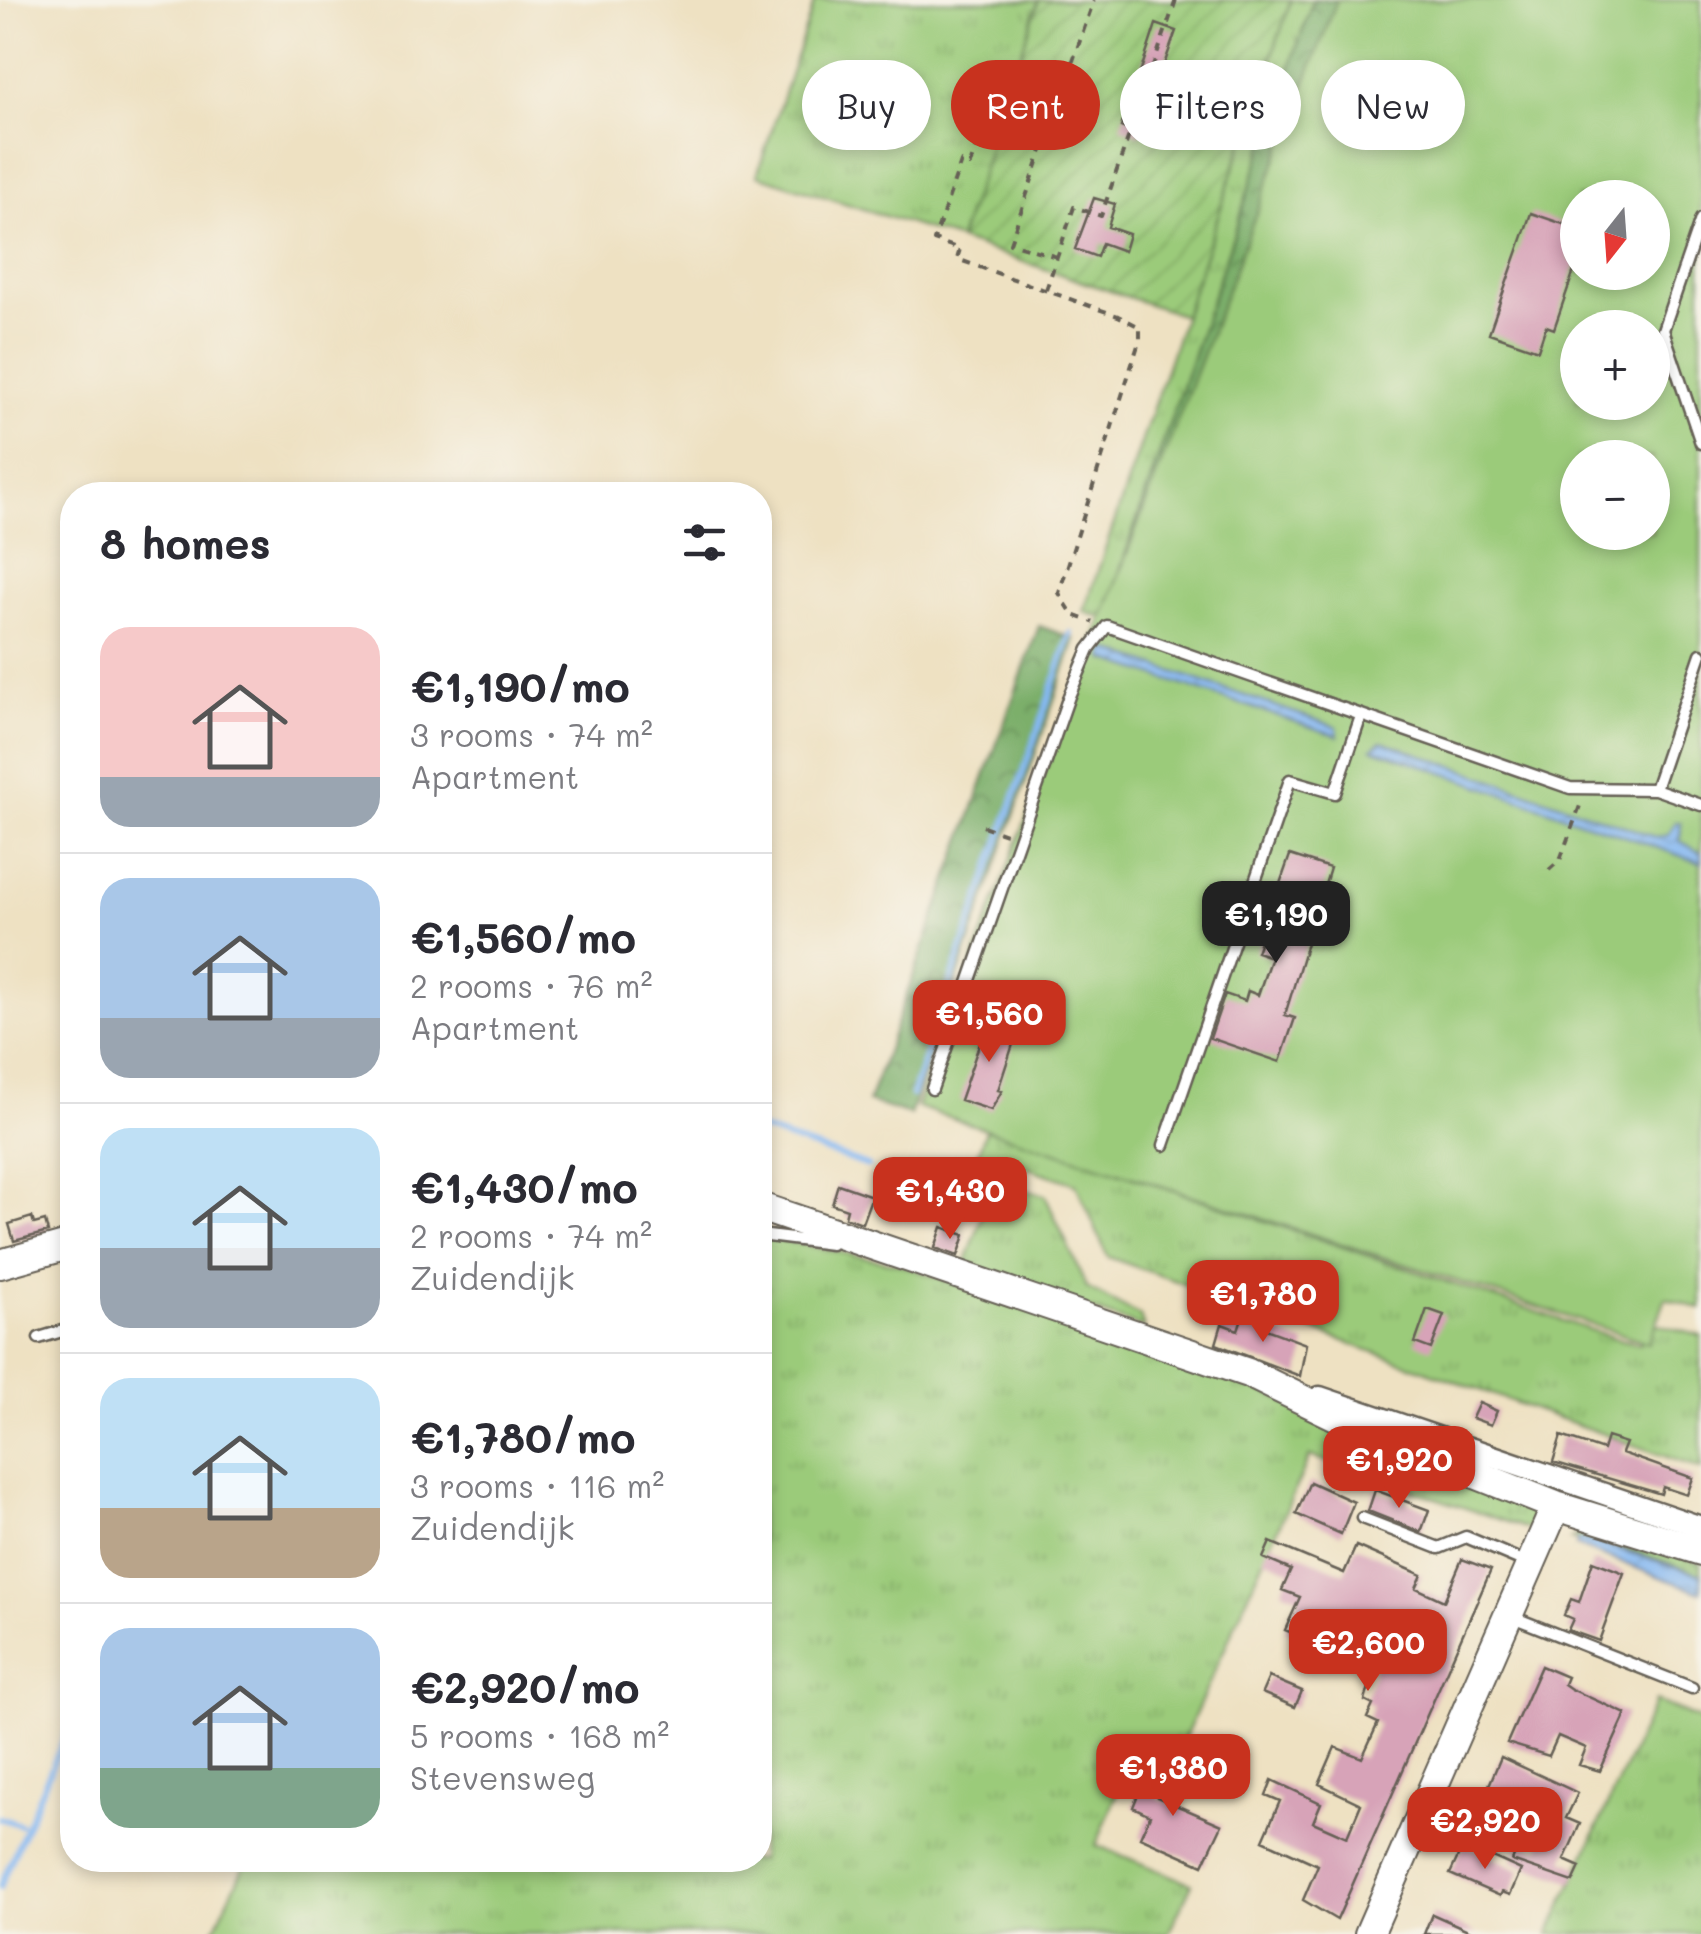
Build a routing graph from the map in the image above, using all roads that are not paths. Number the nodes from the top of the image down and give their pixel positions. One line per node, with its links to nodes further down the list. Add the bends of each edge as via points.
1 (1701, 219): 2 (lane, via 1663,330)
2 (1701, 443)
3 (1701, 654): 5 (lane)
4 (1361, 716): 5 (lane, via 1570,788); 7 (lane, via 1107,626 1069,696); 8 (lane, via 1335,794 1290,780)
5 (1655, 789): 6 (lane)
6 (1701, 805)
7 (932, 1090)
8 (1164, 1144)
9 (772, 1212): 12 (street)
10 (772, 1236): 12 (lane)
11 (60, 1247): 13 (street)
12 (887, 1251): 16 (street)
13 (0, 1264)
14 (60, 1332): 15 (lane)
15 (39, 1338)
16 (1248, 1373): 17 (street, via 1367,1431); 19 (street)
17 (1556, 1506): 20 (street); 21 (street)
18 (1362, 1518): 21 (lane, via 1440,1548 1466,1537)
19 (1701, 1527)
20 (1701, 1551)
21 (1531, 1564): 22 (street)
22 (1509, 1616): 23 (lane); 24 (street)
23 (1692, 1688)
24 (1369, 1934)

